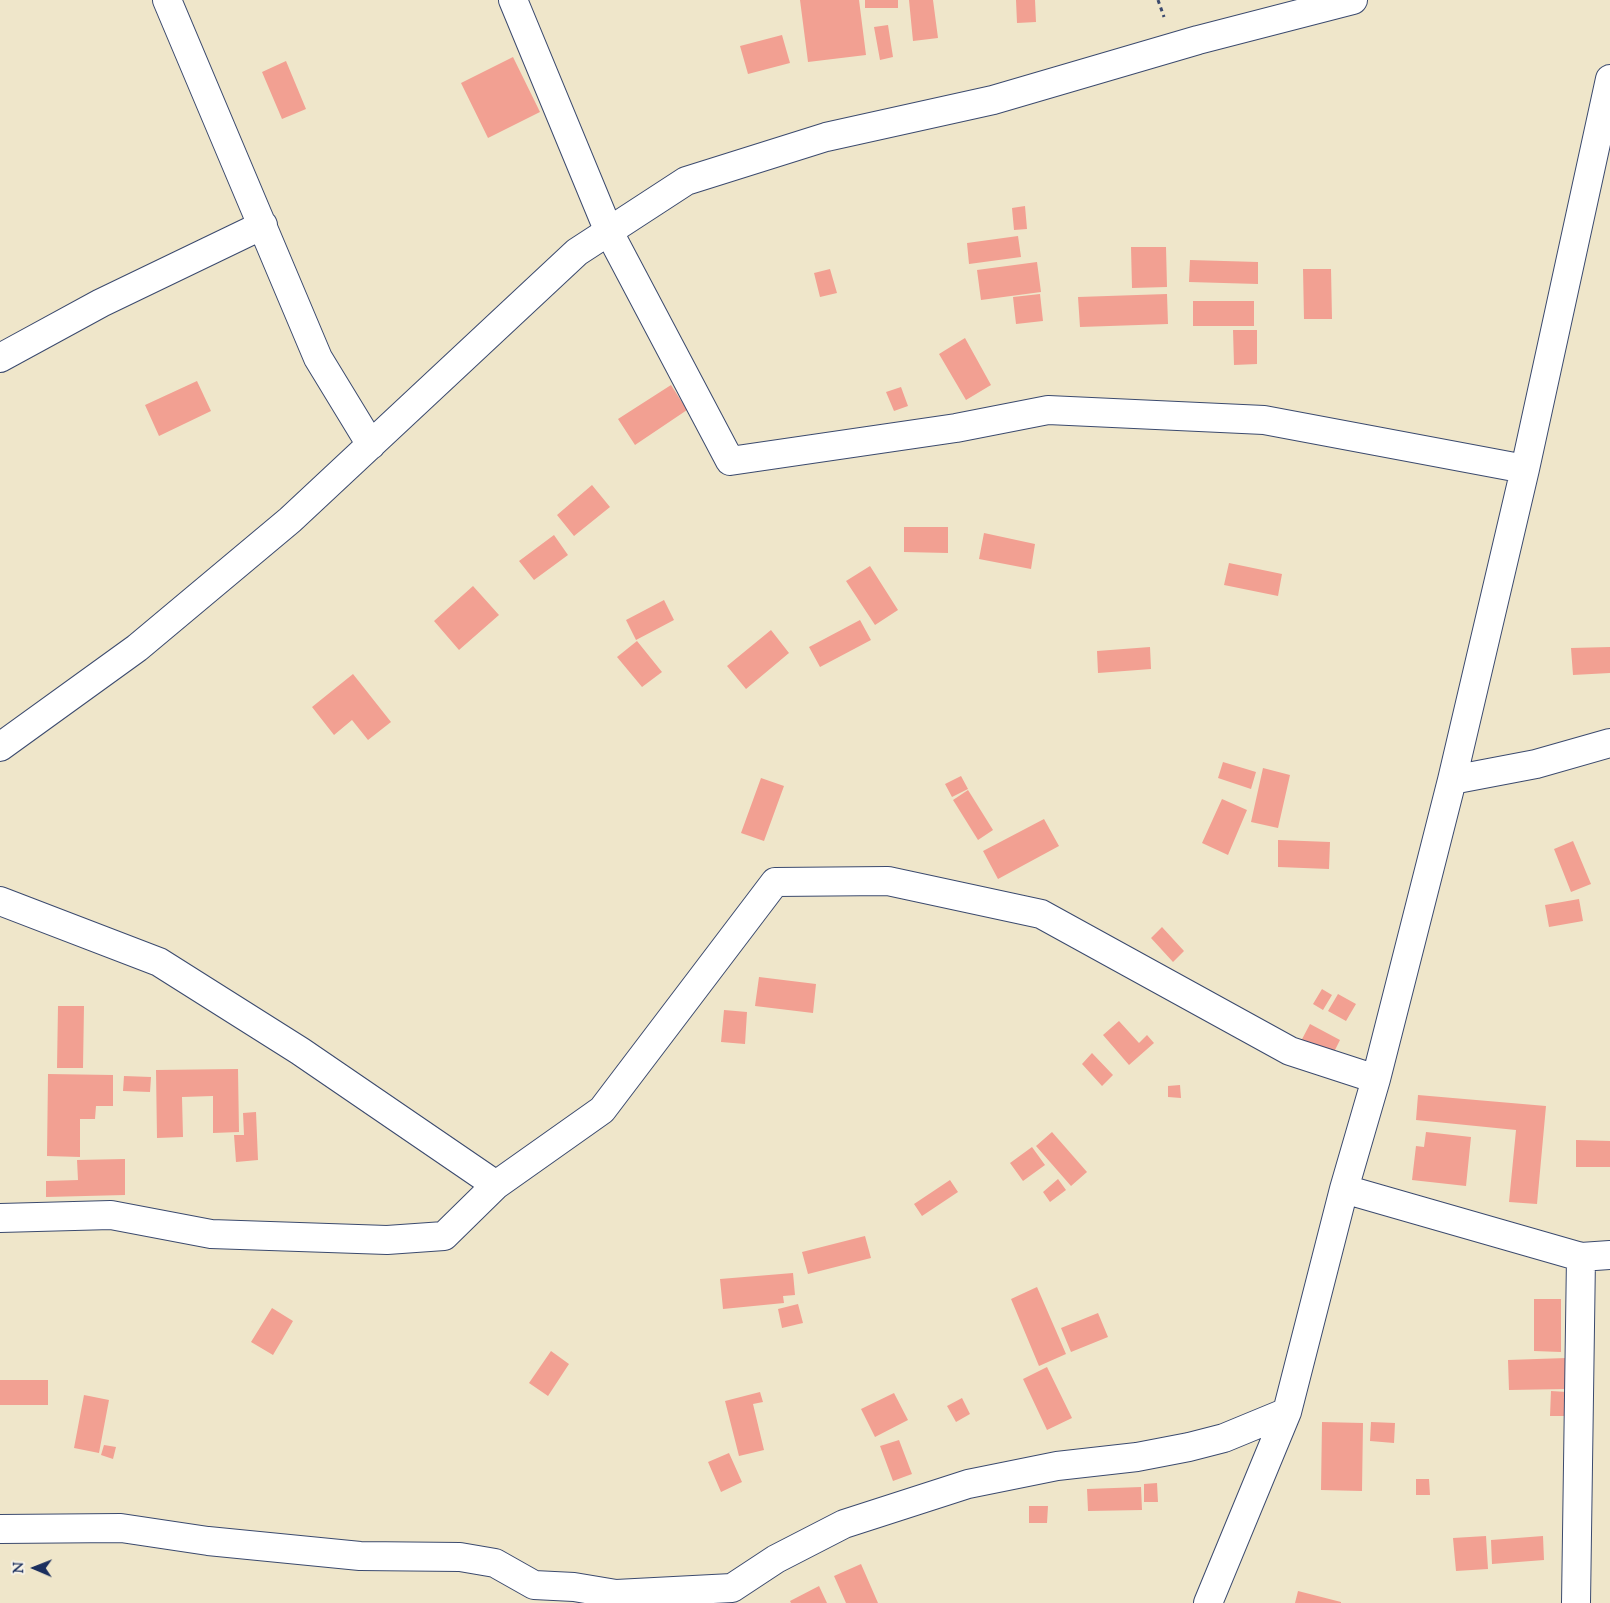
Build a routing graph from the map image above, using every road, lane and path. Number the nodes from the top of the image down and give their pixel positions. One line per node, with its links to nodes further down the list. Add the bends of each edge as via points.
1 (167, 0): 5 (street)
2 (513, 0): 6 (street)
3 (1353, 0): 6 (street, via 1198,40 993,100 826,137 686,181)
4 (1610, 79): 9 (street)
5 (263, 224): 7 (street, via 101,303); 8 (street, via 318,358)
6 (609, 232): 8 (street, via 577,252); 9 (street, via 730,460 956,428 1048,410 1264,420)
7 (0, 358)
8 (371, 445): 11 (street, via 290,520 137,648)
9 (1525, 469): 12 (street)
10 (1610, 744): 12 (street, via 1536,764)
11 (0, 747)
12 (1452, 780): 14 (street)
13 (0, 901): 15 (street, via 159,962 300,1051)
14 (1376, 1079): 15 (street, via 1290,1052 1041,914 888,881 775,882 602,1110); 16 (street)
15 (496, 1184): 17 (street, via 444,1236 387,1240 211,1234 111,1215)
16 (1344, 1189): 19 (street); 20 (street)
17 (0, 1218)
18 (1610, 1255): 19 (street)
19 (1581, 1257): 23 (street)
20 (1287, 1412): 21 (street, via 1224,1438 1189,1447 1057,1466 968,1484 844,1524 776,1559 732,1588 616,1594 534,1585 495,1563 460,1557 360,1556 208,1541 121,1528); 22 (street)
21 (0, 1529)
22 (1208, 1603)
23 (1576, 1603)

